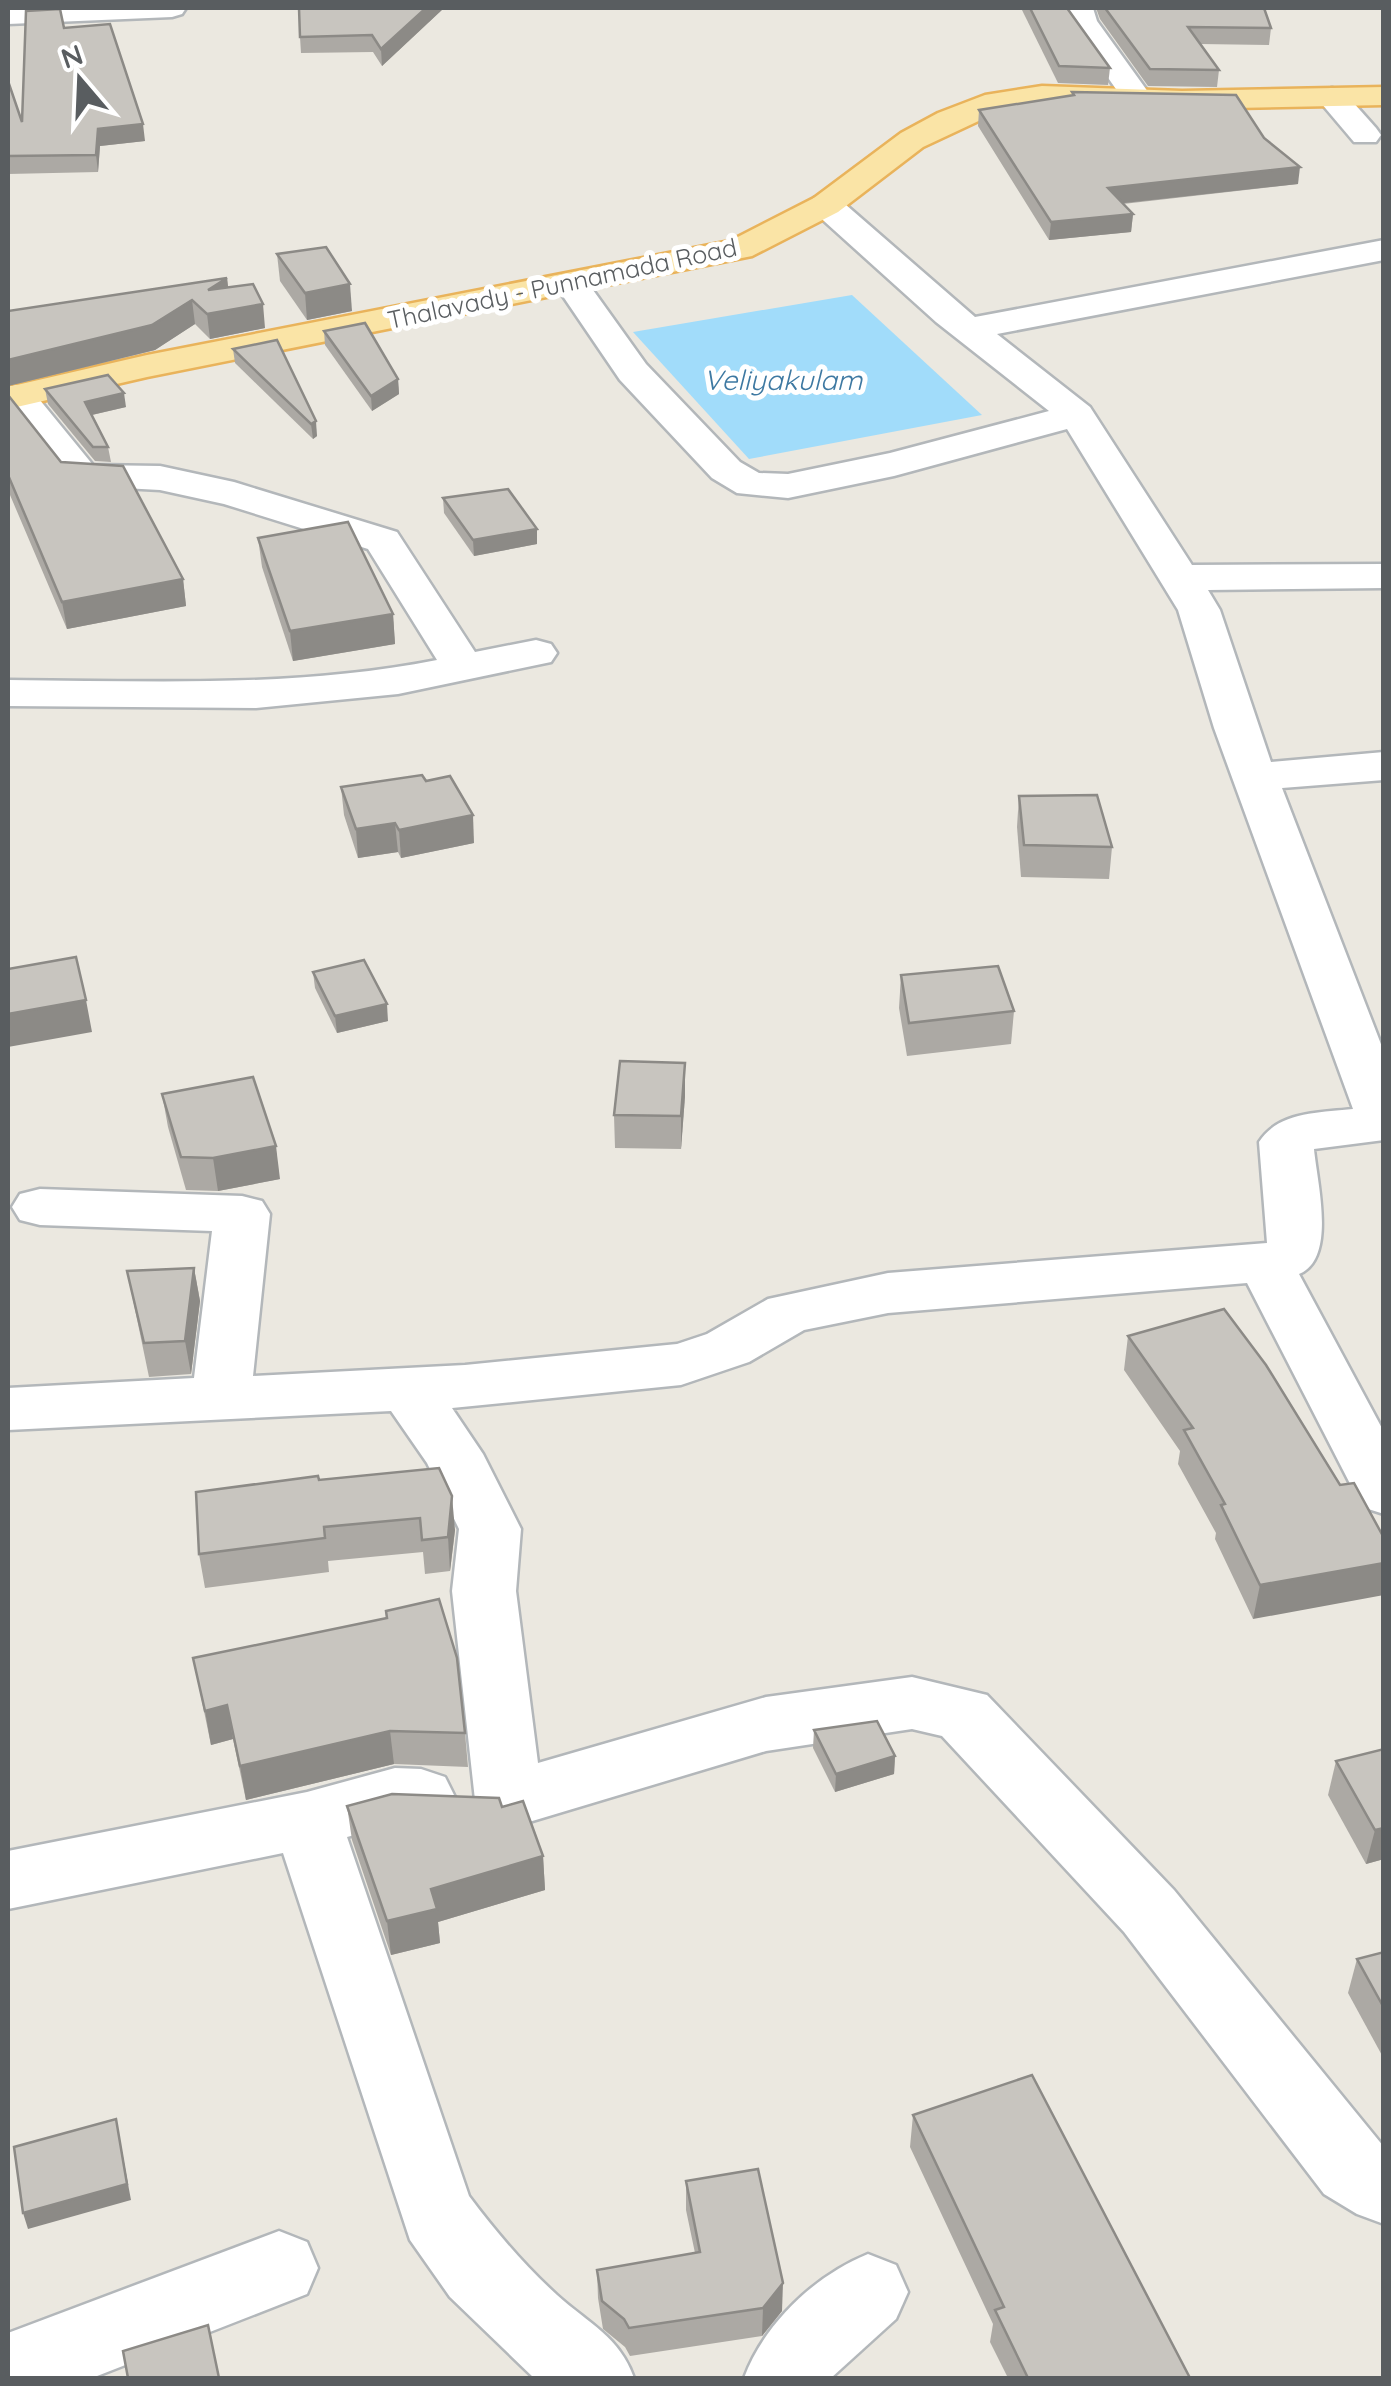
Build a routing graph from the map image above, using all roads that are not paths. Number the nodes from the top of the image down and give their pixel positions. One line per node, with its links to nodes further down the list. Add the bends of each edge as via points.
1 (172, 8): 3 (street)
2 (1079, 8): 4 (street)
3 (8, 15)
4 (1136, 96): 6 (main road, Thalavady - Punnamada Road); 8 (main road, Thalavady - Punnamada Road, via 1042,95 970,111 912,140)
5 (1384, 96): 6 (main road, Thalavady - Punnamada Road)
6 (1332, 97): 7 (street)
7 (1364, 135)
8 (826, 205): 11 (main road, Thalavady - Punnamada Road, via 740,249); 13 (street)
9 (1384, 250): 10 (street)
10 (1240, 277): 12 (street, via 1331,290); 13 (street)
11 (571, 283): 14 (main road, Thalavady - Punnamada Road); 15 (street, via 633,372 726,470 751,484 788,486 894,464)
12 (1366, 288)
13 (969, 329): 15 (street)
14 (12, 397): 19 (street, via 82,477 179,482 383,541)
15 (1076, 415): 17 (street)
16 (1384, 576): 17 (street)
17 (1179, 578): 22 (street, via 1199,610)
18 (536, 652): 19 (street)
19 (464, 668): 20 (street, via 256,695)
20 (8, 692)
21 (1384, 766): 22 (street)
22 (1255, 777): 23 (street)
23 (1384, 1122): 25 (street, via 1306,1131 1286,1142 1294,1244 1288,1257)
24 (40, 1207): 27 (street, via 242,1214)
25 (1265, 1263): 26 (street, via 888,1293 788,1313 728,1348 681,1364); 29 (street)
26 (406, 1389): 27 (street); 30 (street, via 453,1454 490,1529 484,1591)
27 (221, 1398): 28 (street)
28 (8, 1409)
29 (1384, 1491)
30 (509, 1800): 31 (street, via 395,1796); 33 (street, via 766,1724 912,1703 963,1714 1149,1911 1352,2169)
31 (307, 1820): 32 (street); 37 (street, via 437,2215 478,2271)
32 (8, 1880)
33 (1384, 2189)
34 (279, 2268): 36 (street)
35 (868, 2292): 38 (street, via 802,2350)
36 (8, 2372)
37 (594, 2378)
38 (784, 2378)

